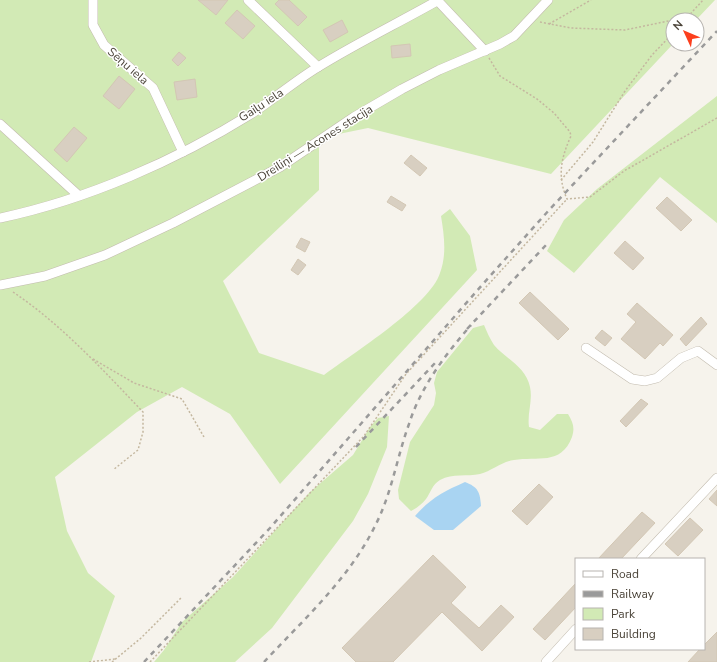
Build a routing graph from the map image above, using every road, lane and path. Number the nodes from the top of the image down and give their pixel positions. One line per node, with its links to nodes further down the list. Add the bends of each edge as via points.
1 (93, 0): 16 (street, Sēņu iela, via 94,25 104,45 153,88)
2 (248, 0): 13 (street)
3 (437, 0): 12 (street); 13 (street, Gaiļu iela)
4 (548, 0): 8 (street, Dreiliņi — Acones stacija)
5 (591, 0): 10 (path)
6 (703, 0): 7 (path)
7 (692, 12)
8 (530, 21): 10 (path); 12 (street, Dreiliņi — Acones stacija, via 514,36)
9 (665, 22): 10 (path, via 626,30 571,28)
10 (549, 24)
11 (665, 41): 17 (path, via 625,90 593,142)
12 (485, 51): 17 (path, via 500,76 538,99 570,132 571,136 562,160); 21 (street, Dreiliņi — Acones stacija, via 402,89 354,117 280,167 173,223 105,255 45,276)
13 (318, 67): 16 (street, Gaiļu iela, via 251,114)
14 (717, 118): 19 (path, via 630,167 590,197)
15 (0, 124): 18 (street)
16 (183, 152): 18 (street, Gaiļu iela, via 130,176)
17 (561, 180): 19 (path)
18 (78, 195): 20 (street, Gaiļu iela)
19 (568, 199): 34 (path, via 406,374 364,436)
20 (0, 218)
21 (3, 285): 23 (path, via 41,311)
22 (586, 348): 24 (street, via 632,379 646,381 657,378 682,358 698,351)
23 (90, 357): 25 (path, via 134,383 182,399); 26 (path, via 143,412 143,432 138,450)
24 (717, 365)
25 (204, 437)
26 (113, 470)
27 (717, 478): 28 (street)
28 (642, 558)
29 (181, 598): 31 (path, via 141,638)
30 (575, 630): 35 (street)
31 (116, 658): 32 (path); 33 (path)
32 (89, 662)
33 (112, 662)
34 (150, 662)
35 (546, 662)

